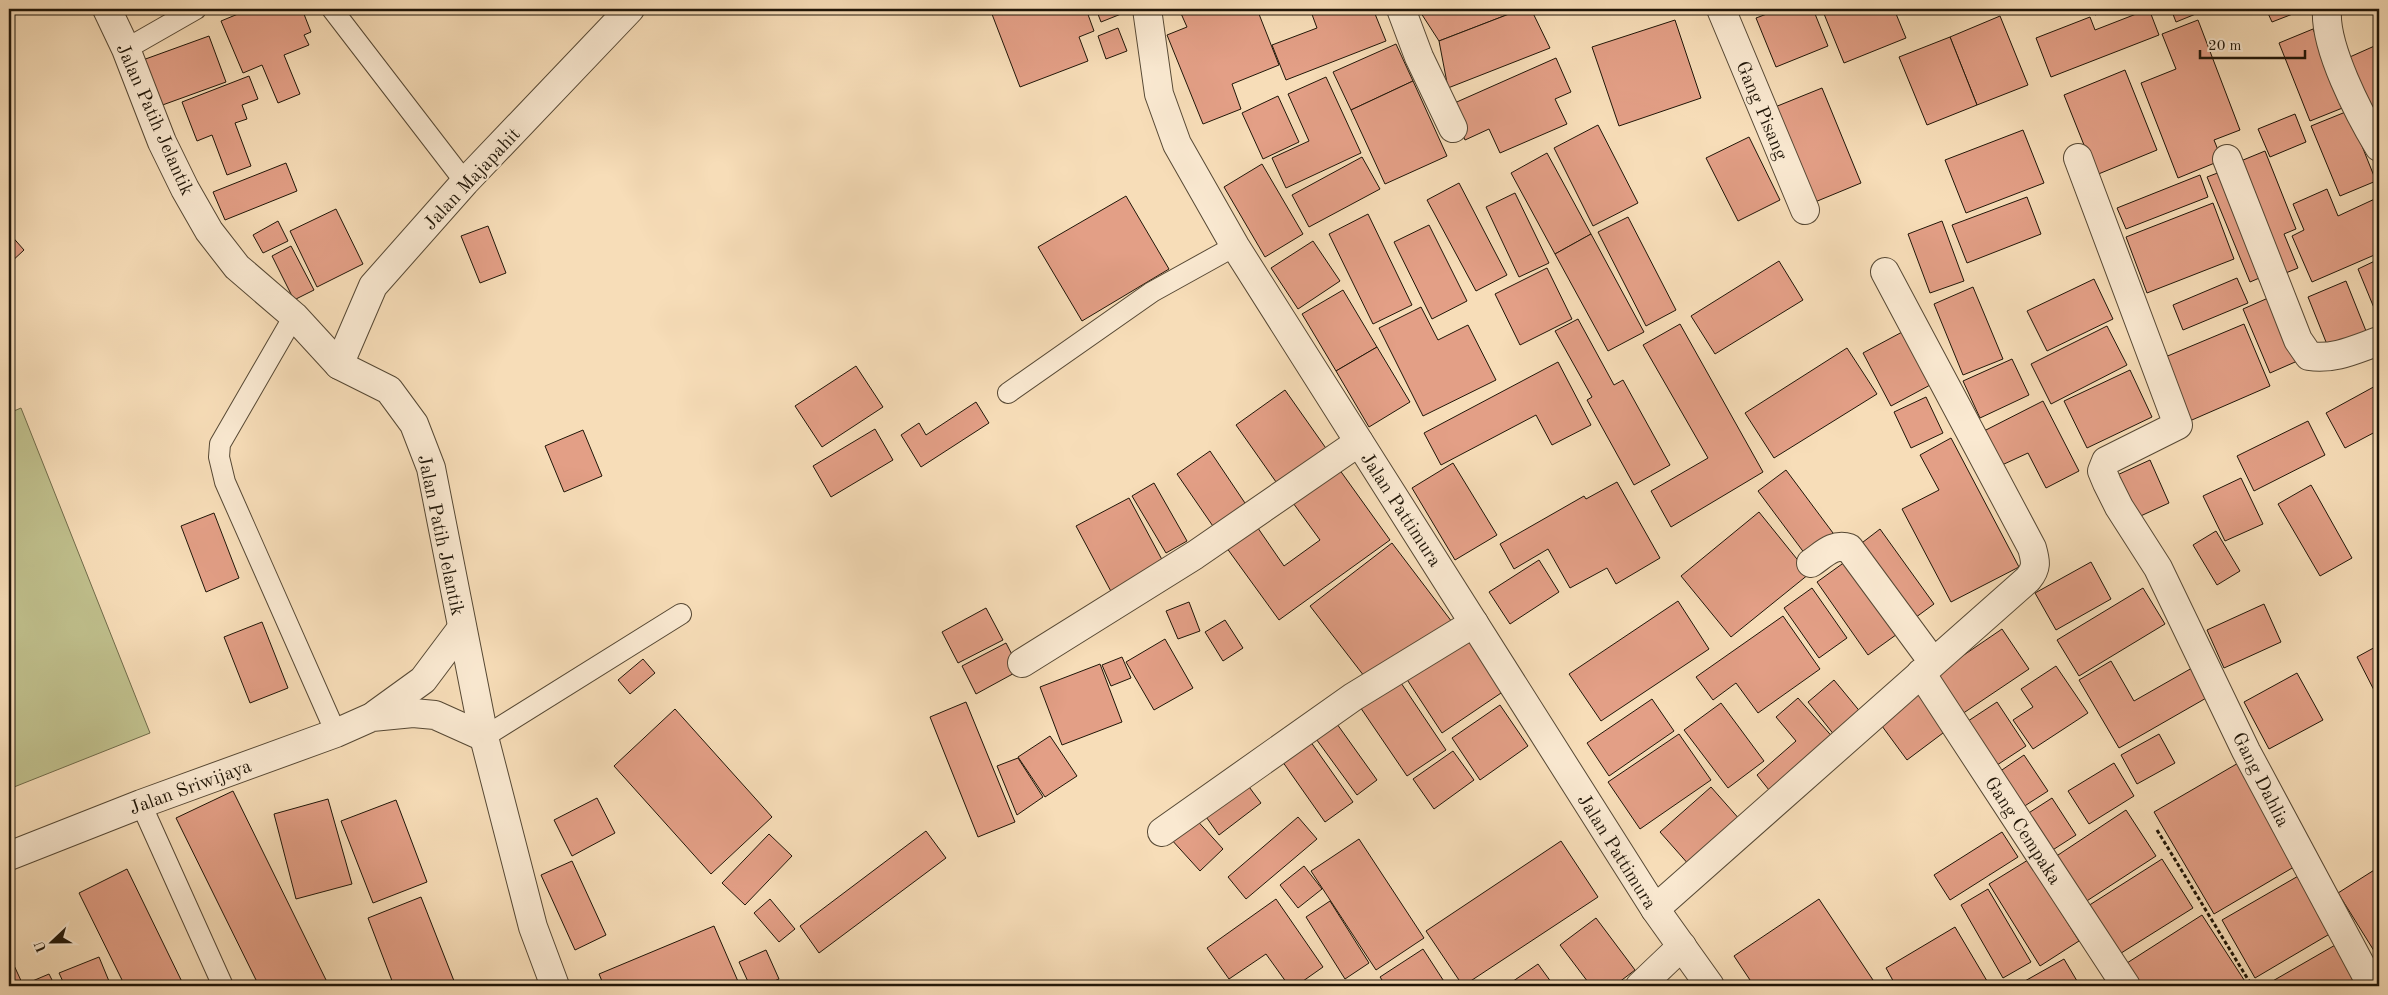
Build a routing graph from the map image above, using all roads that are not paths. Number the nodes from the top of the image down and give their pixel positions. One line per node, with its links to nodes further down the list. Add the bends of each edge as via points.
1 (107, 9): 9 (street, Jalan Patih Jelantik)
2 (196, 9): 9 (lane)
3 (332, 9): 14 (lane)
4 (630, 9): 14 (street, Jalan Majapahit)
5 (1147, 9): 16 (street, Jalan Pattimura, via 1158,94 1178,144)
6 (1401, 9): 10 (street, via 1416,50)
7 (1721, 9): 15 (street, Gang Pisang)
8 (2327, 9): 11 (street, via 2330,44)
9 (126, 49): 18 (street, Jalan Patih Jelantik, via 162,142 209,231 238,266)
10 (1453, 128)
11 (2379, 147)
12 (2078, 158): 42 (street, Gang Dahlia, via 2178,425 2110,458 2103,466 2107,483 2158,568 2246,751)
13 (2227, 159): 19 (street, via 2298,340 2309,356 2319,358 2343,354)
14 (465, 182): 20 (street, Jalan Majapahit, via 373,286)
15 (1805, 210)
16 (1235, 246): 21 (lane, via 1152,292); 22 (street, Jalan Pattimura)
17 (1884, 272): 28 (street, via 2032,548 2036,562 2028,579)
18 (294, 316): 20 (street, Jalan Patih Jelantik); 30 (lane, via 220,444 218,456 224,482)
19 (2379, 341)
20 (339, 365): 26 (street, Jalan Patih Jelantik, via 389,390 414,424 431,468)
21 (1008, 393)
22 (1359, 442): 25 (street, Jalan Pattimura); 27 (street, via 1195,555)
23 (1811, 563): 28 (street, Gang Cempaka, via 1834,547 1849,548)
24 (681, 614): 31 (lane)
25 (1474, 623): 33 (street, via 1353,697); 35 (street, Jalan Pattimura)
26 (462, 628): 29 (street, Jalan Sriwijaya, via 424,680); 31 (street, Jalan Patih Jelantik)
27 (1022, 662)
28 (1927, 668): 35 (street); 41 (street, Gang Cempaka)
29 (372, 716): 30 (street, Jalan Sriwijaya); 31 (street, Jalan Sriwijaya, via 413,713 435,716)
30 (336, 733): 32 (street, Jalan Sriwijaya)
31 (484, 737): 38 (street, Jalan Patih Jelantik, via 533,927)
32 (141, 804): 34 (street, Jalan Sriwijaya); 37 (lane)
33 (1162, 832)
34 (9, 856)
35 (1655, 909): 36 (street, Jalan Pattimura)
36 (1682, 946): 39 (street); 40 (street, Jalan Pattimura)
37 (224, 986)
38 (555, 986)
39 (1640, 986)
40 (1710, 986)
41 (2126, 986)
42 (2372, 986)

